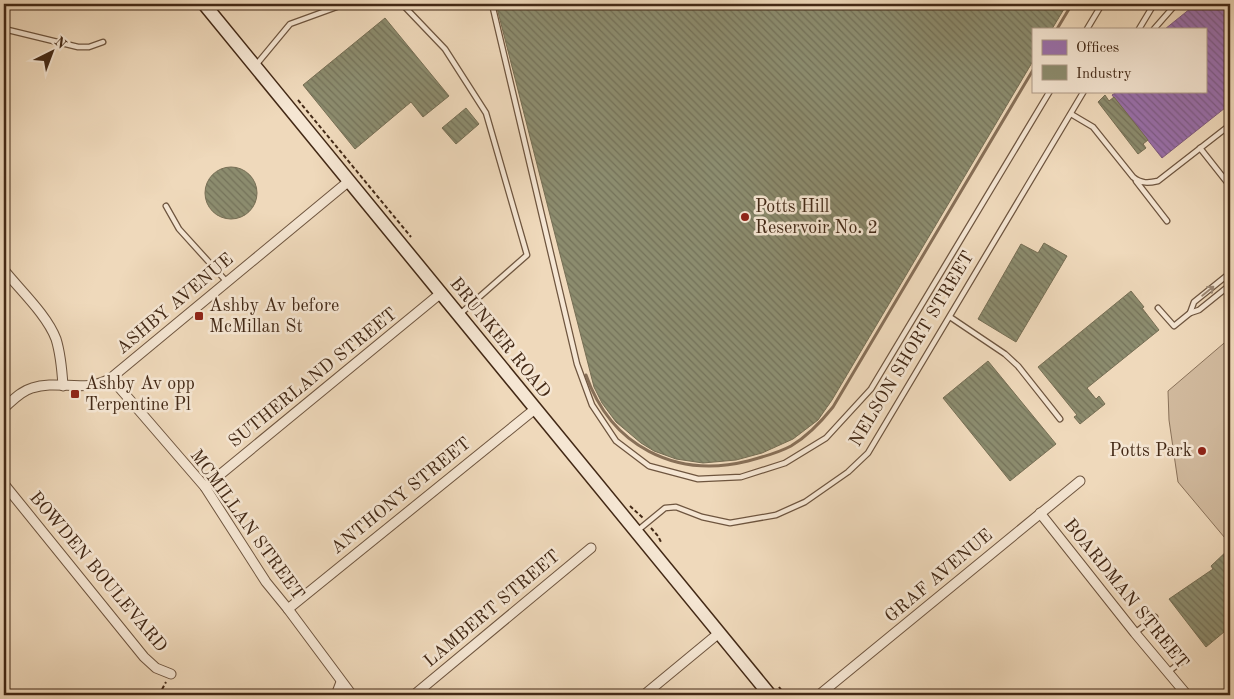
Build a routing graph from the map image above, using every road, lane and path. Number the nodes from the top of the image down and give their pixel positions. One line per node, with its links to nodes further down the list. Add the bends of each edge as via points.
1 (204, 4): 13 (main road, BRUNKER ROAD)
2 (345, 4): 13 (lane, via 290,24)
3 (402, 4): 31 (lane, via 444,49 486,113 527,255)
4 (492, 4): 14 (lane, via 577,364 588,396 616,441 650,466 698,479 741,477 786,463 826,438 872,389)
5 (1102, 4): 8 (lane)
6 (1154, 4): 9 (lane)
7 (1176, 4): 10 (lane)
8 (1088, 28)
9 (1140, 28)
10 (1155, 28)
11 (4, 29): 12 (lane, via 78,47)
12 (103, 42)
13 (255, 66): 20 (main road, BRUNKER ROAD)
14 (1049, 92)
15 (1083, 92): 16 (lane, NELSON SHORT STREET)
16 (1071, 114): 19 (lane, via 1093,127); 32 (lane, NELSON SHORT STREET)
17 (1230, 124): 18 (lane)
18 (1200, 148): 19 (lane, via 1158,181 1146,183); 21 (lane)
19 (1136, 180): 23 (lane)
20 (349, 181): 26 (street, ASHBY AVENUE); 28 (main road, BRUNKER ROAD)
21 (1230, 186)
22 (166, 206): 26 (lane, via 179,229)
23 (1167, 222)
24 (4, 270): 34 (street, via 56,338 62,360)
25 (1230, 273): 30 (lane, one-way to 25, via 1194,302)
26 (227, 282): 33 (street, ASHBY AVENUE)
27 (1230, 285): 30 (lane, via 1199,310)
28 (441, 293): 31 (main road, BRUNKER ROAD); 40 (street, SUTHERLAND STREET)
29 (1158, 308): 30 (lane, via 1174,326)
30 (1190, 313)
31 (459, 315): 36 (main road, BRUNKER ROAD)
32 (950, 317): 37 (lane, via 1018,366); 42 (lane, NELSON SHORT STREET, via 868,453 848,472 805,502 776,515 730,523 676,507 665,508)
33 (111, 378): 34 (street, ASHBY AVENUE, via 96,385); 40 (street, MCMILLAN STREET)
34 (63, 386): 35 (street, ASHBY AVENUE, via 31,388)
35 (4, 408)
36 (535, 409): 42 (main road, BRUNKER ROAD); 44 (street, ANTHONY STREET)
37 (1060, 419)
38 (1080, 481): 41 (street, GRAF AVENUE)
39 (4, 484): 50 (street, BOWDEN BOULEVARD, via 144,657 156,668)
40 (205, 487): 44 (street, MCMILLAN STREET, via 266,582)
41 (1040, 513): 47 (street, BOARDMAN STREET); 58 (street, GRAF AVENUE)
42 (636, 531): 46 (main road, BRUNKER ROAD)
43 (591, 548): 55 (street, LAMBERT STREET)
44 (288, 609): 51 (street, MCMILLAN STREET)
45 (1155, 617): 47 (lane)
46 (719, 633): 56 (street); 57 (main road, BRUNKER ROAD)
47 (1135, 633): 49 (street, BOARDMAN STREET)
48 (1185, 659): 49 (lane)
49 (1168, 672): 59 (street, BOARDMAN STREET)
50 (172, 674): 52 (path)
51 (341, 682): 53 (street); 54 (street, MCMILLAN STREET)
52 (159, 695)
53 (336, 695)
54 (352, 695)
55 (414, 695)
56 (644, 695)
57 (770, 695)
58 (819, 695)
59 (1187, 695)

